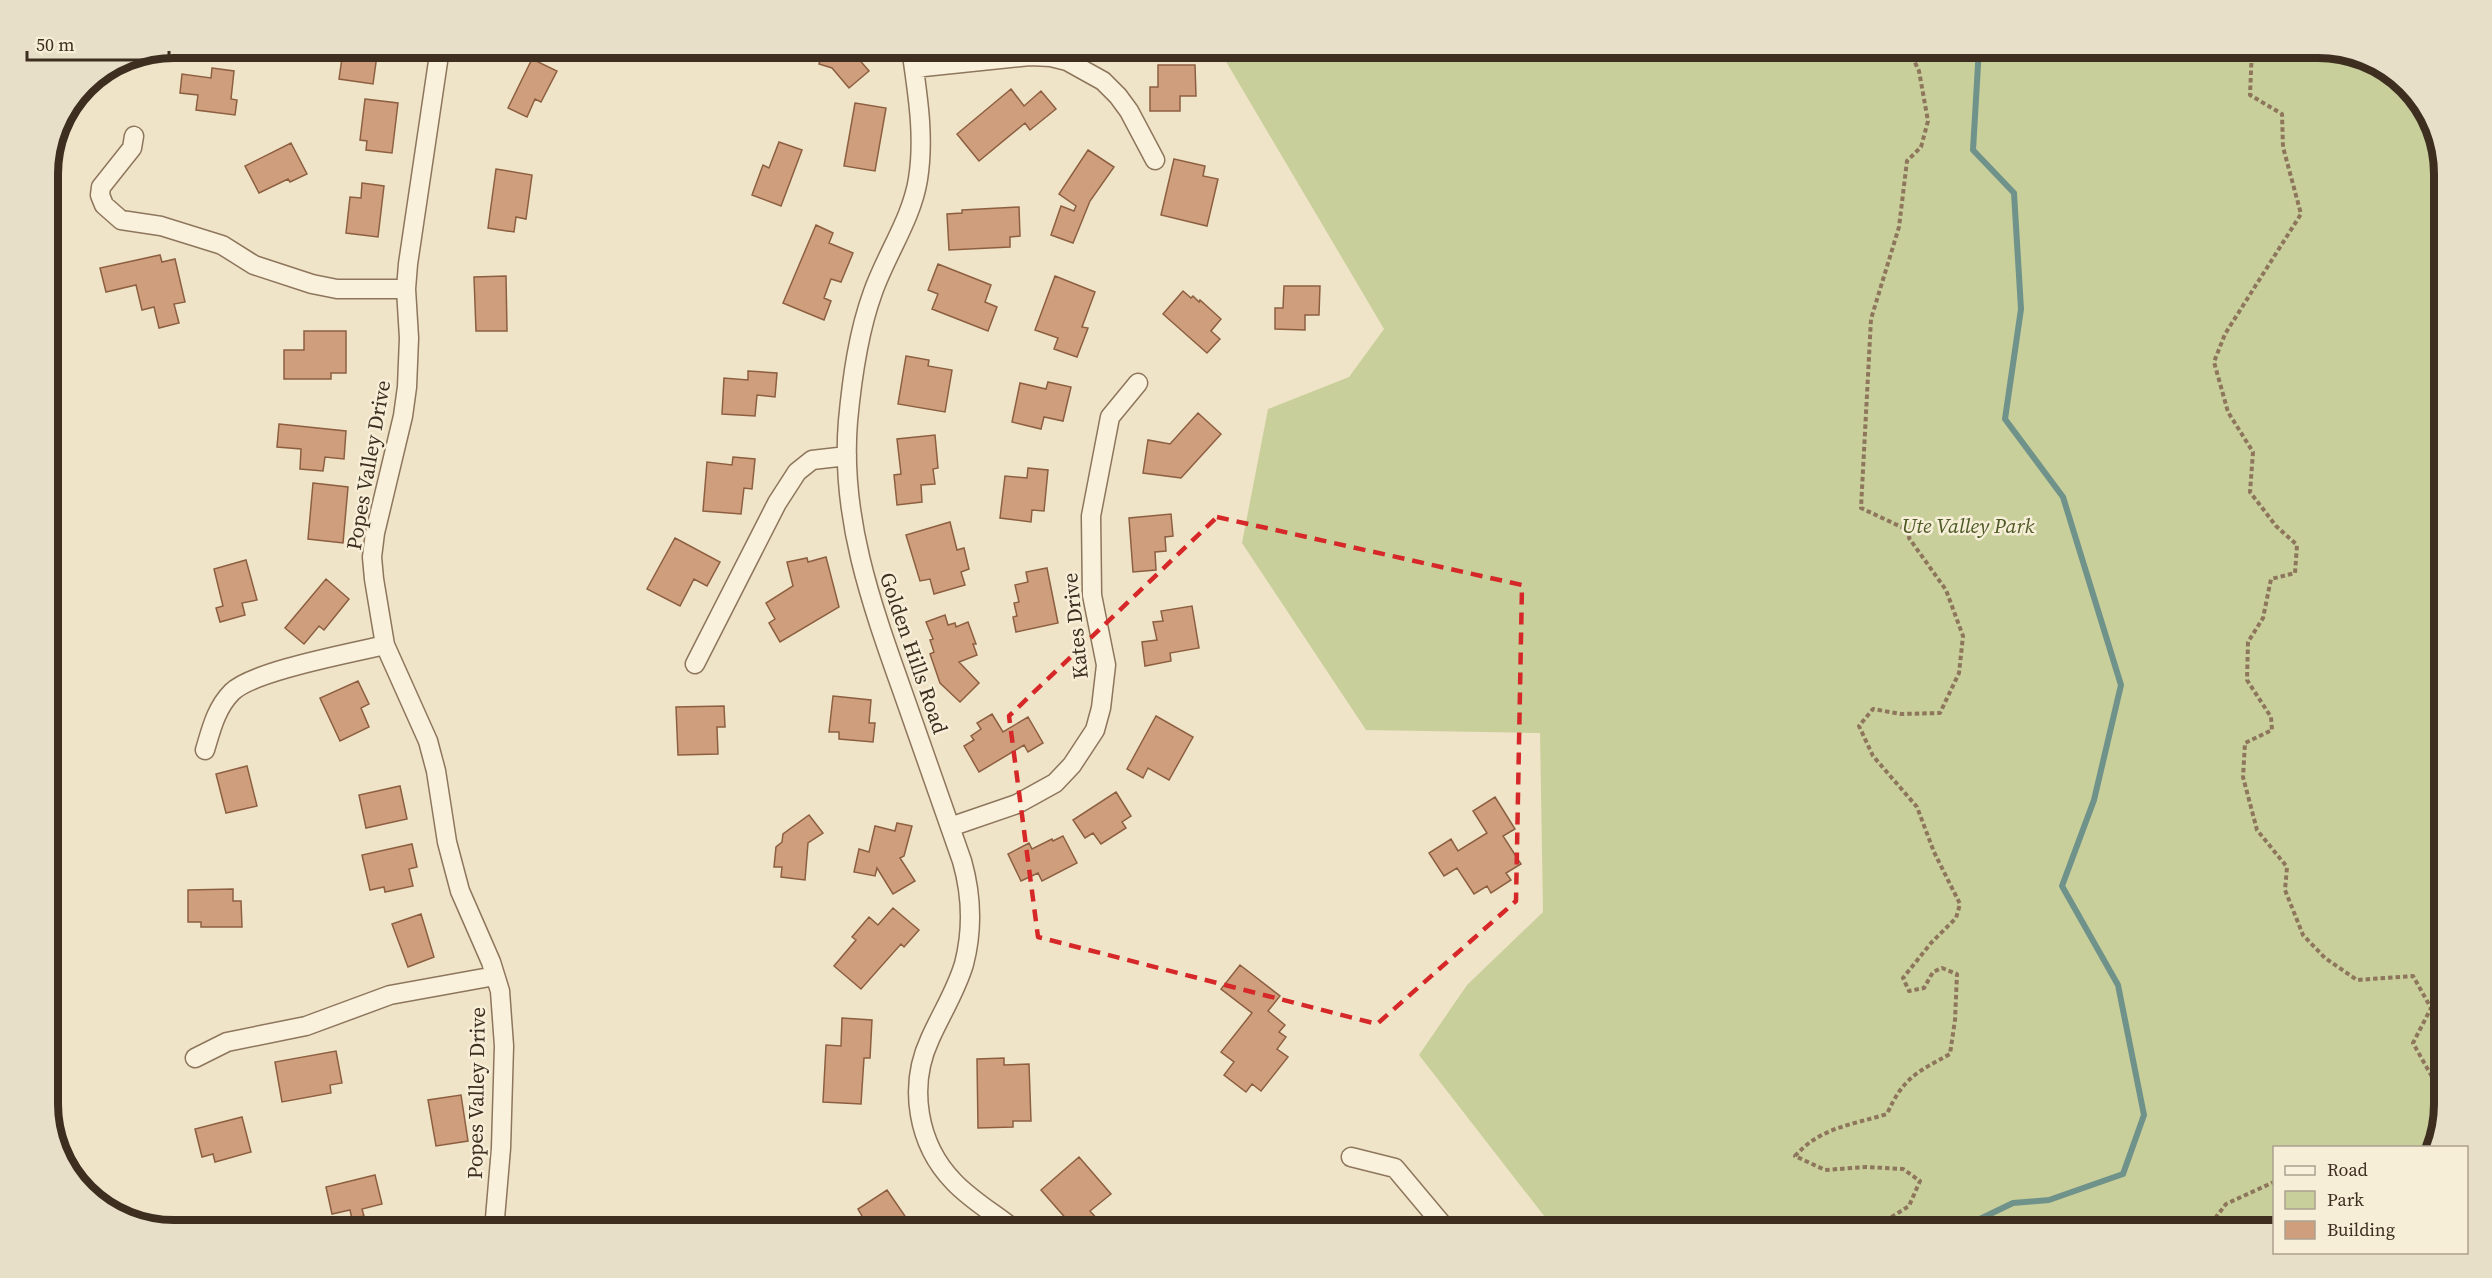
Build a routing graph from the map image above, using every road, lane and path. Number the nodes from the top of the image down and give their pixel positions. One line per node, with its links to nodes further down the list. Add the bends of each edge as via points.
1 (439, 58): 10 (street, Popes Valley Drive)
2 (912, 58): 7 (street, Golden Hills Road)
3 (1011, 58): 7 (street)
4 (1055, 58): 9 (street, via 1103,81 1118,96)
5 (1913, 58): 25 (path, via 1919,70 1928,121 1922,147 1907,161 1899,227 1871,319 1861,508 1910,531 1909,538 1946,590 1963,636 1959,673 1940,713 1901,714 1873,709 1859,726 1873,756 1917,807 1960,904 1956,918 1903,978 1909,991 1924,988 1933,972 1942,968 1957,974 1955,1020 1950,1054 1919,1071 1905,1084 1887,1114 1843,1125 1805,1144 1795,1156 1825,1170 1903,1168 1920,1181 1909,1206)
6 (2252, 58): 19 (path, via 2250,95 2282,114 2283,147 2301,214 2225,334 2214,362 2228,412 2253,452 2250,492 2276,526 2297,545 2295,573 2271,579 2263,618 2248,642 2247,680 2271,717 2272,730 2245,743 2243,777 2257,830 2287,867 2285,890 2303,935 2325,958 2357,981 2413,976 2430,1008 2413,1043)
7 (914, 68): 12 (street, Golden Hills Road, via 920,113 918,181 863,322)
8 (134, 136): 10 (street, via 132,148 101,187 100,195 110,212 121,219 161,226 222,245 254,265 312,284 337,289)
9 (1155, 160)
10 (406, 290): 13 (street, Popes Valley Drive, via 407,387 372,557)
11 (1138, 383): 16 (street, Kates Drive, via 1110,417 1091,516 1092,595 1106,664 1095,730 1055,783 1017,804)
12 (847, 456): 14 (street, via 812,460 796,472); 16 (street, Golden Hills Road, via 861,569)
13 (385, 645): 15 (street, via 280,671 233,691 214,720); 17 (street, Popes Valley Drive, via 428,741 460,891)
14 (695, 664)
15 (205, 750)
16 (950, 827): 23 (street, Golden Hills Road, via 972,903 969,944 957,986 922,1058 917,1094 919,1114 932,1151 954,1183)
17 (495, 976): 18 (street, via 390,994 306,1026 226,1042); 22 (street, Popes Valley Drive, via 501,999 504,1046)
18 (195, 1058)
19 (2434, 1080)
20 (1352, 1157): 24 (street, via 1395,1168)
21 (2273, 1182): 26 (path, via 2226,1204)
22 (495, 1220)
23 (1002, 1220)
24 (1439, 1220)
25 (1889, 1220)
26 (2214, 1220)

